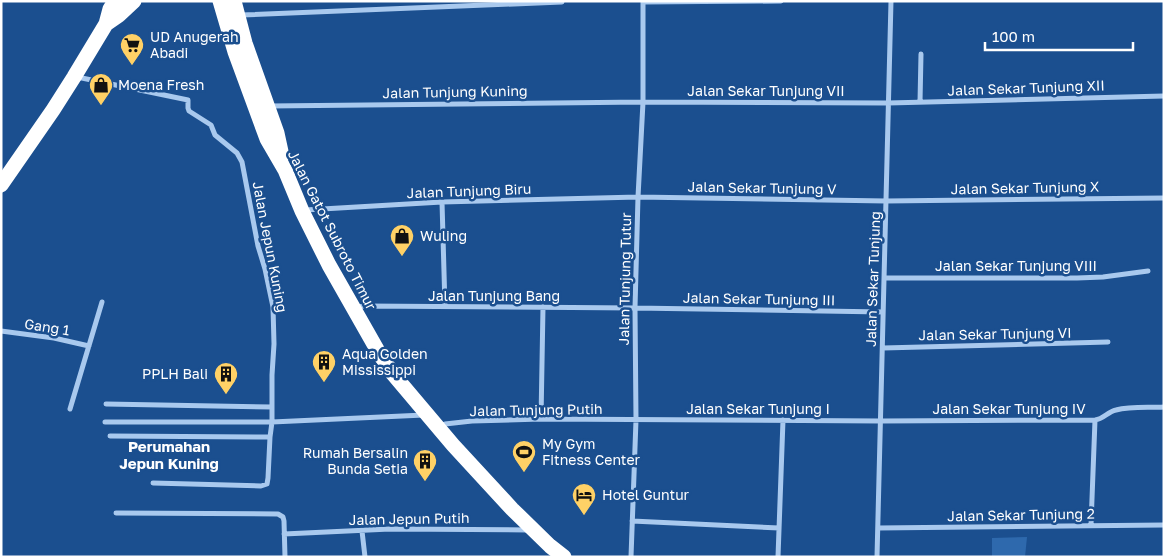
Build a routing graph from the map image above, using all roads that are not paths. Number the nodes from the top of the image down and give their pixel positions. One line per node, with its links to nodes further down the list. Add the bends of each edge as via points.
1 (116, 1): 9 (highway)
2 (134, 1): 9 (highway)
3 (220, 1): 17 (highway, Jalan Gatot Subroto Timur, via 267,139)
4 (781, 1): 7 (street)
5 (891, 1): 15 (street, Jalan Sekar Tunjung)
6 (562, 2): 8 (street)
7 (643, 2): 13 (street, Jalan Tunjung Tutur)
8 (236, 8): 16 (highway)
9 (106, 24): 11 (highway)
10 (921, 54): 14 (street)
11 (74, 77): 18 (highway); 37 (street, Jalan Jepun Kuning, via 188,100 189,111 211,125 215,134 237,153 242,162 273,307)
12 (1164, 96): 14 (street, Jalan Sekar Tunjung XII)
13 (643, 102): 15 (street, Jalan Sekar Tunjung VII); 16 (street, Jalan Tunjung Kuning); 19 (street, Jalan Tunjung Tutur)
14 (920, 102): 15 (street, Jalan Sekar Tunjung XII)
15 (888, 103): 21 (street, Jalan Sekar Tunjung)
16 (267, 106): 17 (highway)
17 (285, 170): 23 (highway, Jalan Gatot Subroto Timur)
18 (1, 185)
19 (638, 197): 21 (street, Jalan Sekar Tunjung V); 22 (street, Jalan Tunjung Biru); 30 (street, Jalan Tunjung Tutur)
20 (1164, 198): 21 (street, Jalan Sekar Tunjung X)
21 (886, 201): 25 (street, Jalan Sekar Tunjung)
22 (442, 202): 23 (street, Jalan Tunjung Biru); 27 (street)
23 (302, 211): 29 (highway, Jalan Gatot Subroto Timur)
24 (1148, 271): 25 (street, Jalan Sekar Tunjung VIII, via 1077,278)
25 (884, 278): 31 (street, Jalan Sekar Tunjung)
26 (102, 302): 34 (street)
27 (445, 307): 28 (street, Jalan Tunjung Bang); 29 (street, Jalan Tunjung Bang)
28 (544, 307): 30 (street, Jalan Tunjung Bang); 41 (street)
29 (353, 308): 40 (highway, Jalan Gatot Subroto Timur, via 393,374)
30 (635, 308): 31 (street, Jalan Sekar Tunjung III); 42 (street, Jalan Tunjung Tutur)
31 (883, 312): 35 (street, Jalan Sekar Tunjung)
32 (1, 331): 34 (street, Gang 1)
33 (1108, 342): 35 (street, Jalan Sekar Tunjung VI)
34 (89, 346): 39 (street)
35 (883, 348): 45 (street, Jalan Sekar Tunjung)
36 (106, 404): 37 (street)
37 (272, 407): 47 (street, Jalan Jepun Kuning)
38 (1164, 407): 44 (street, Jalan Sekar Tunjung IV, via 1116,410)
39 (70, 409)
40 (427, 415): 47 (street); 48 (highway, Jalan Gatot Subroto Timur)
41 (541, 419): 42 (street, Jalan Tunjung Putih); 48 (street, Jalan Tunjung Putih, via 472,421)
42 (636, 420): 43 (street, Jalan Sekar Tunjung I); 53 (street, Jalan Tunjung Tutur)
43 (783, 420): 45 (street, Jalan Sekar Tunjung I); 56 (street)
44 (1095, 420): 45 (street, Jalan Sekar Tunjung IV); 54 (street)
45 (881, 421): 57 (street, Jalan Sekar Tunjung)
46 (105, 422): 47 (street)
47 (272, 422): 50 (street, Jalan Jepun Kuning)
48 (438, 427): 58 (highway, Jalan Gatot Subroto Timur)
49 (110, 436): 50 (street)
50 (270, 437): 51 (street, Jalan Jepun Kuning, via 265,485)
51 (153, 483)
52 (116, 513): 60 (street, via 278,514 283,517)
53 (632, 521): 56 (street); 64 (street, Jalan Tunjung Tutur)
54 (1091, 525): 55 (street, Jalan Sekar Tunjung 2); 57 (street, Jalan Sekar Tunjung 2)
55 (1164, 525)
56 (779, 528): 65 (street)
57 (878, 528): 66 (street, Jalan Sekar Tunjung)
58 (533, 530): 59 (street, Jalan Jepun Putih); 63 (highway, Jalan Gatot Subroto Timur)
59 (362, 531): 60 (street, Jalan Jepun Putih); 62 (street)
60 (284, 534): 61 (street)
61 (285, 557)
62 (365, 557)
63 (564, 557)
64 (631, 557)
65 (778, 557)
66 (877, 557)

